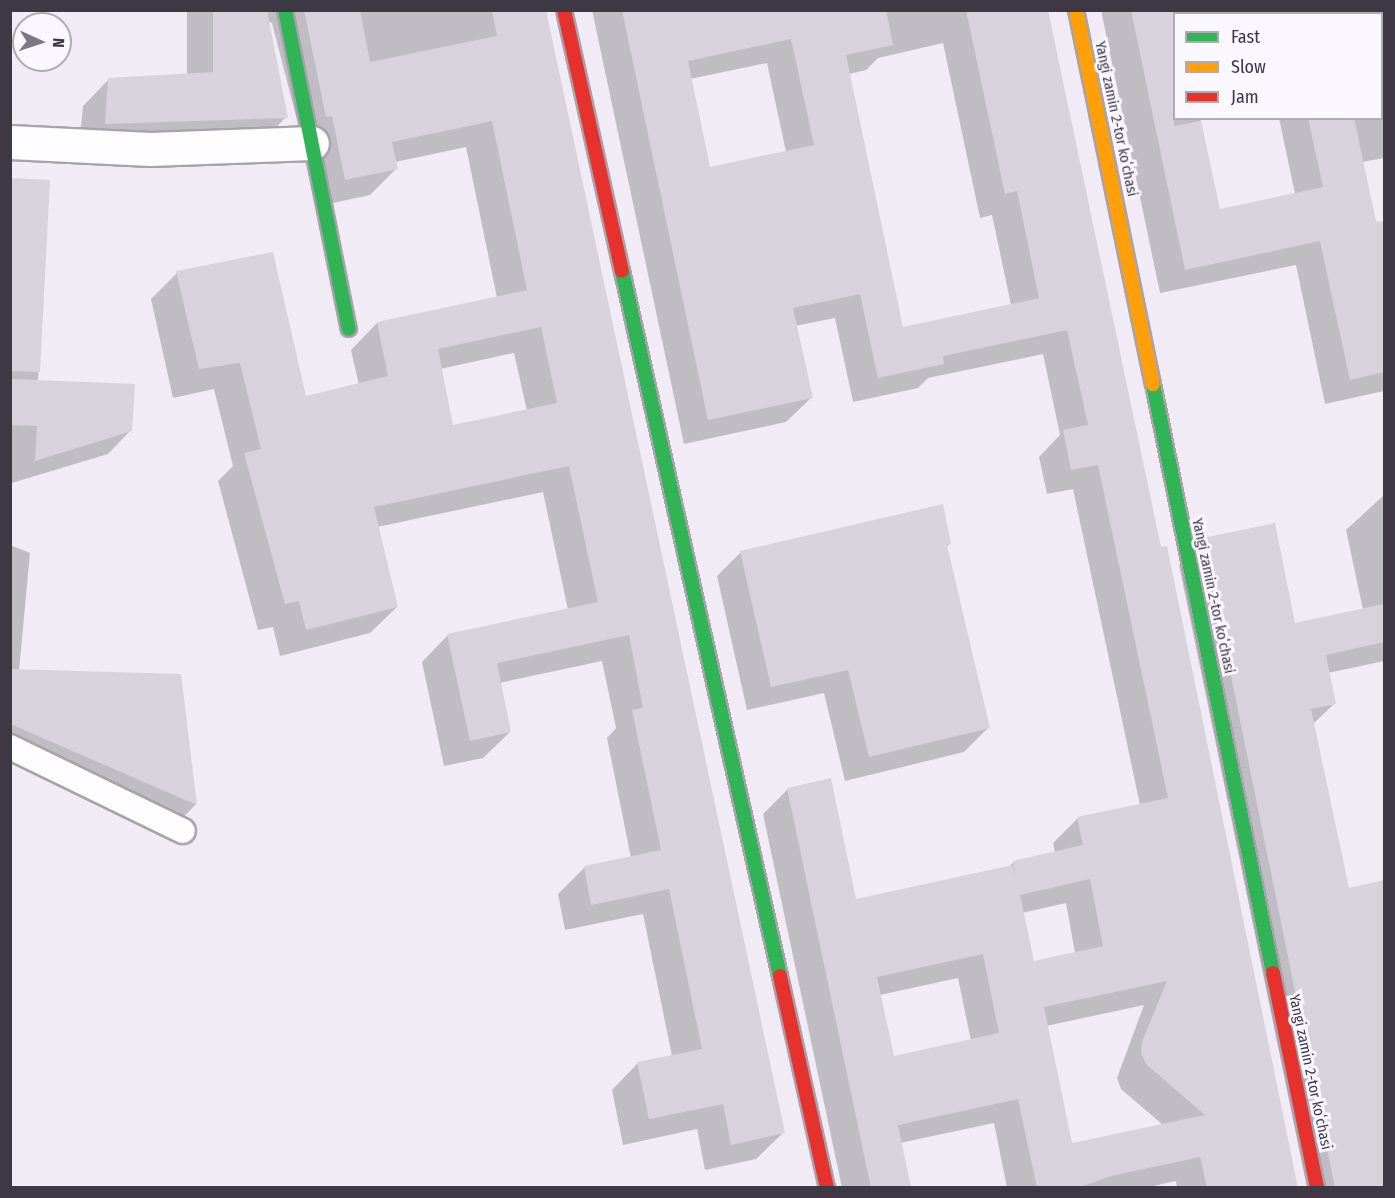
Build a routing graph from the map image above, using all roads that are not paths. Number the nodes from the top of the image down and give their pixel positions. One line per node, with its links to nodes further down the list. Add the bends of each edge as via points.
1 (285, 10): 5 (street)
2 (564, 10): 9 (street)
3 (1076, 10): 10 (street, Yangi zamin 2-tor koʻchasi)
4 (10, 142): 5 (street, via 150,149)
5 (312, 143): 6 (street)
6 (349, 329)
7 (10, 747): 8 (lane)
8 (183, 831)
9 (827, 1188)
10 (1317, 1188)

